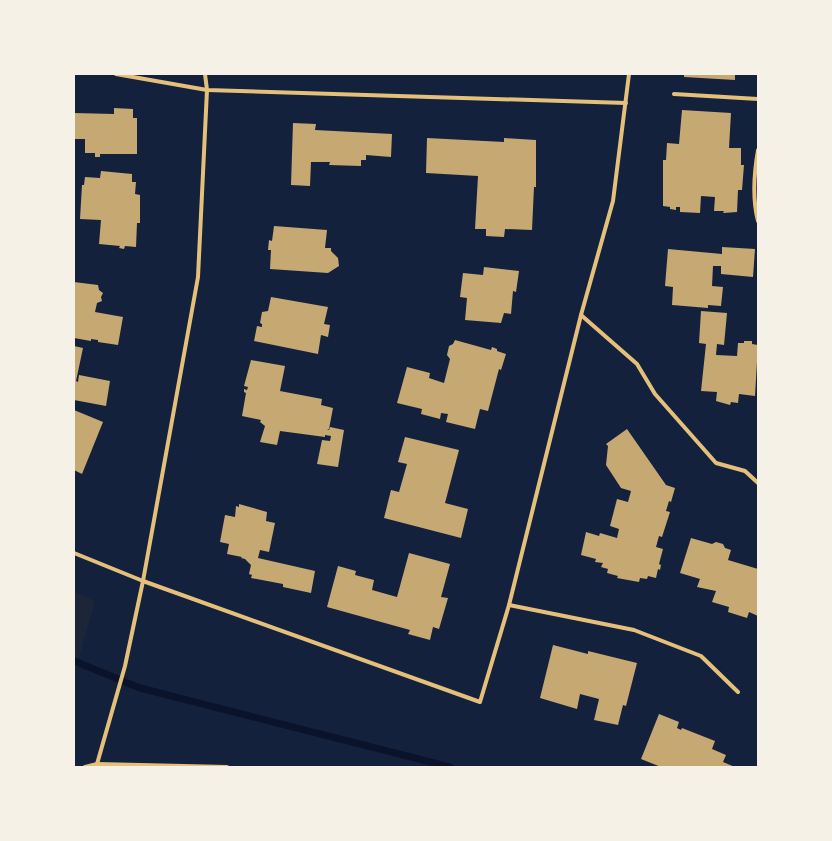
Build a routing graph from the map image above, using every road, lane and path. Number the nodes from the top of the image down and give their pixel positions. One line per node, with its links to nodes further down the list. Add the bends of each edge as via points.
1 (116, 74): 4 (street)
2 (205, 74): 4 (street)
3 (629, 74): 7 (street)
4 (207, 90): 7 (street); 13 (street, via 198,277)
5 (674, 94): 6 (street)
6 (758, 99)
7 (626, 104): 10 (street, via 613,201)
8 (758, 150): 9 (street, via 754,174)
9 (758, 221)
10 (581, 315): 11 (street, via 637,364 655,394 716,462 744,471); 14 (street)
11 (758, 482)
12 (74, 553): 13 (street)
13 (143, 581): 14 (street, via 480,702); 16 (street, via 125,666)
14 (509, 605): 15 (street, via 634,630 701,656)
15 (738, 692)
16 (97, 764): 17 (street); 18 (street)
17 (85, 767)
18 (226, 767)

